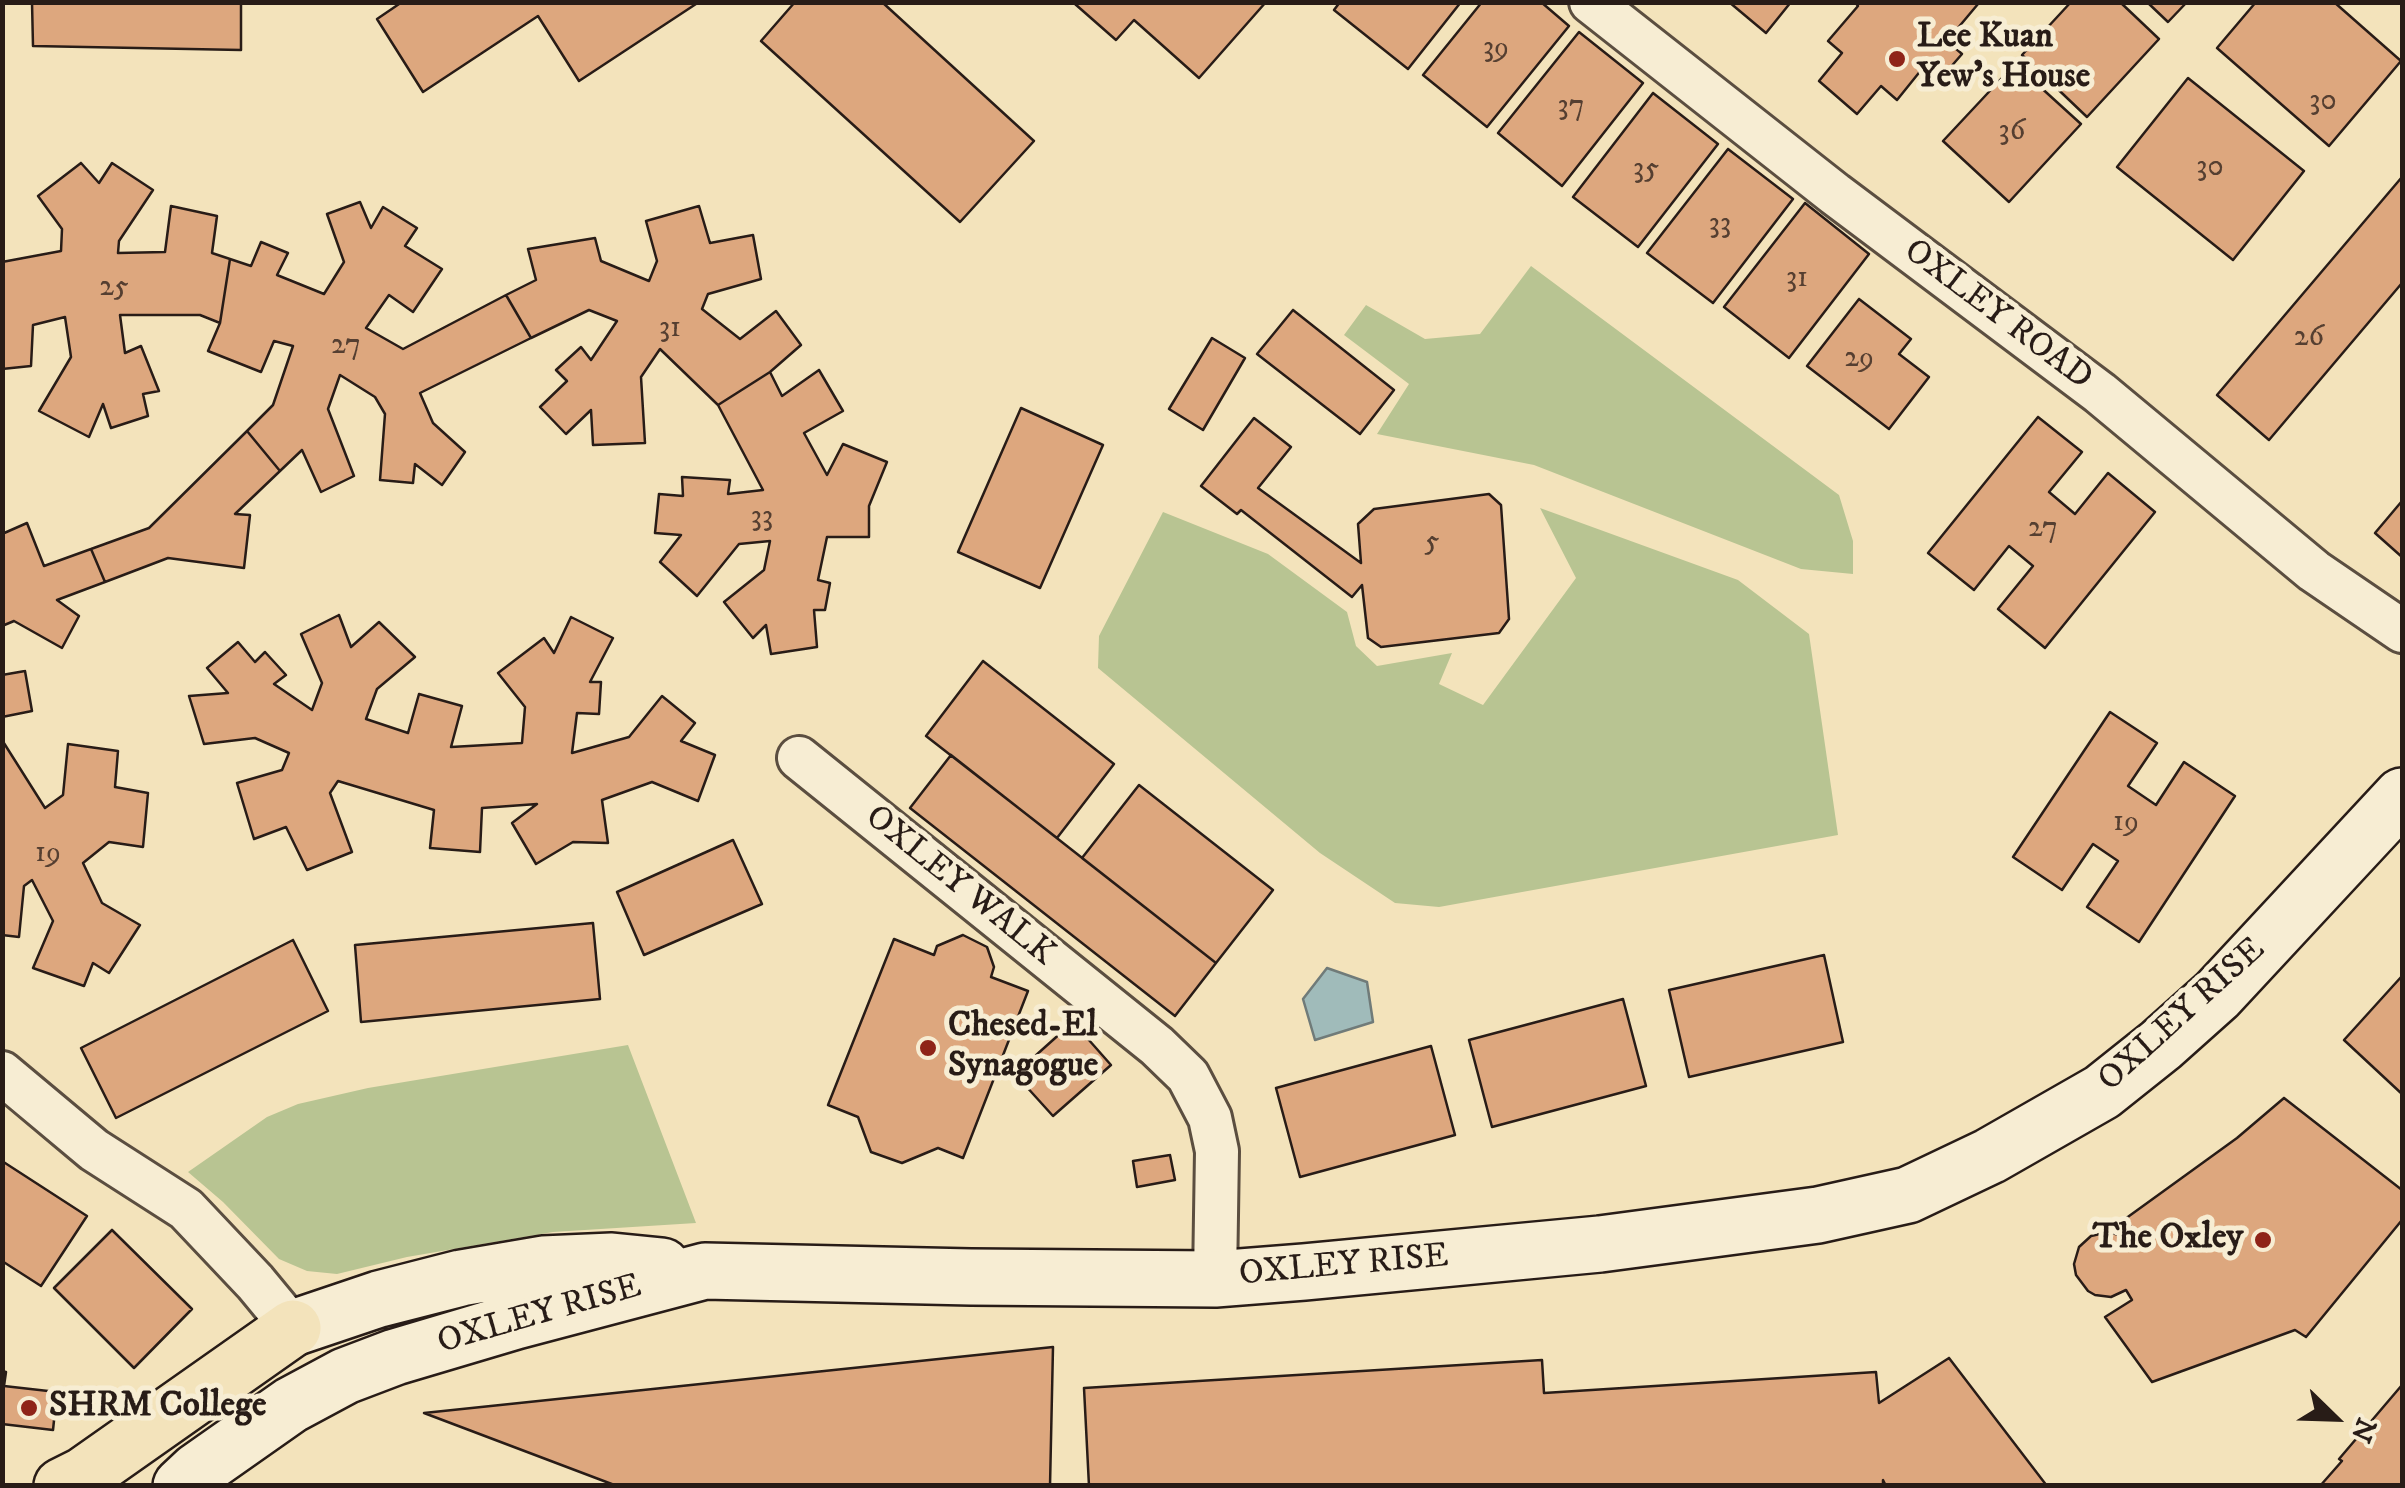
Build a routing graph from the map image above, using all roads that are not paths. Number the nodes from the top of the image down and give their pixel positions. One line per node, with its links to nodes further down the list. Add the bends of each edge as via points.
1 (1591, 2): 2 (street, OXLEY ROAD, via 2100,393 2314,571)
2 (2402, 631)
3 (799, 758): 7 (street, OXLEY WALK, via 1188,1076 1210,1118 1217,1151)
4 (2402, 796): 7 (main road, OXLEY RISE, via 2217,996 2161,1045 2102,1092 1908,1195 1818,1216 1600,1244)
5 (2, 1073): 8 (street, via 94,1150 186,1209)
6 (705, 1271): 7 (main road, OXLEY RISE); 8 (main road, via 612,1261 543,1264 461,1278); 10 (main road, OXLEY RISE, via 344,1376 291,1405)
7 (1215, 1278)
8 (293, 1328): 9 (main road)
9 (62, 1486)
10 (181, 1486)

